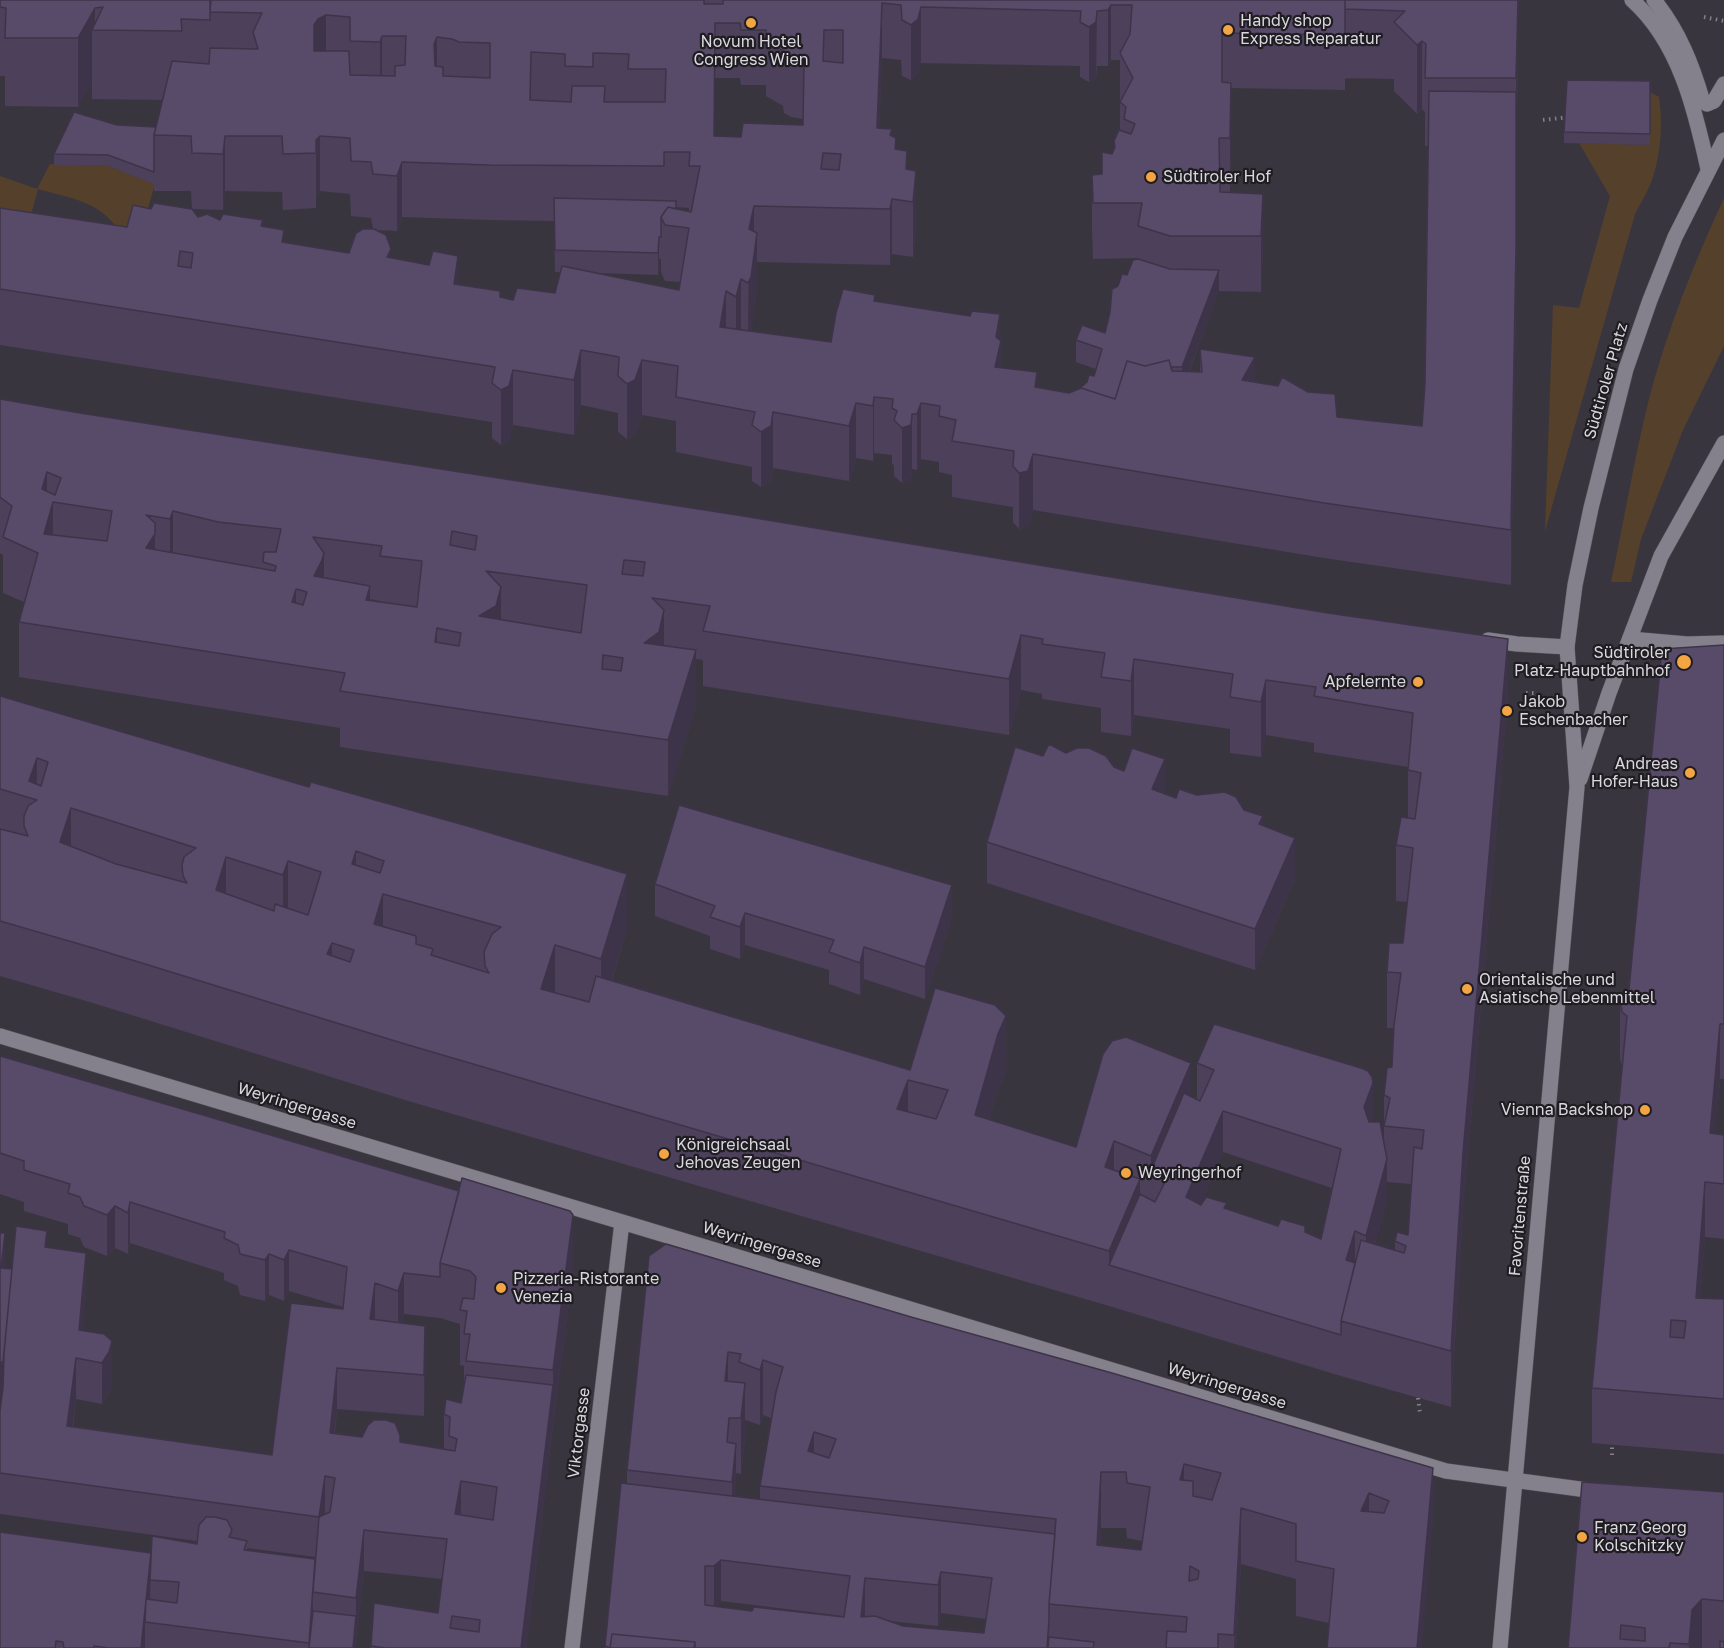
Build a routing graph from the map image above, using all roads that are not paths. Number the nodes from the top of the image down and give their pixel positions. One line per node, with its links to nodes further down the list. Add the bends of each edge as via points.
1 (1632, 0): 5 (street, via 1659,32 1679,71 1696,113)
2 (1654, 0): 3 (street, via 1686,50 1702,102 1714,101)
3 (1724, 84)
4 (1724, 140): 5 (street, Südtiroler Platz)
5 (1708, 169): 10 (street, Südtiroler Platz, via 1667,258 1626,369 1591,508)
6 (1724, 443): 8 (street, via 1661,556)
7 (1469, 637): 10 (street)
8 (1630, 639): 9 (street); 11 (street, Favoritenstraße)
9 (1724, 643)
10 (1567, 647): 11 (street, Favoritenstraße)
11 (1577, 787): 14 (street, Favoritenstraße)
12 (0, 1036): 13 (street, Weyringergasse)
13 (622, 1222): 14 (street, Weyringergasse, via 1446,1471); 16 (street, Viktorgasse)
14 (1516, 1480): 15 (street, Weyringergasse); 17 (street, Favoritenstraße)
15 (1613, 1493)
16 (572, 1648)
17 (1500, 1648)

